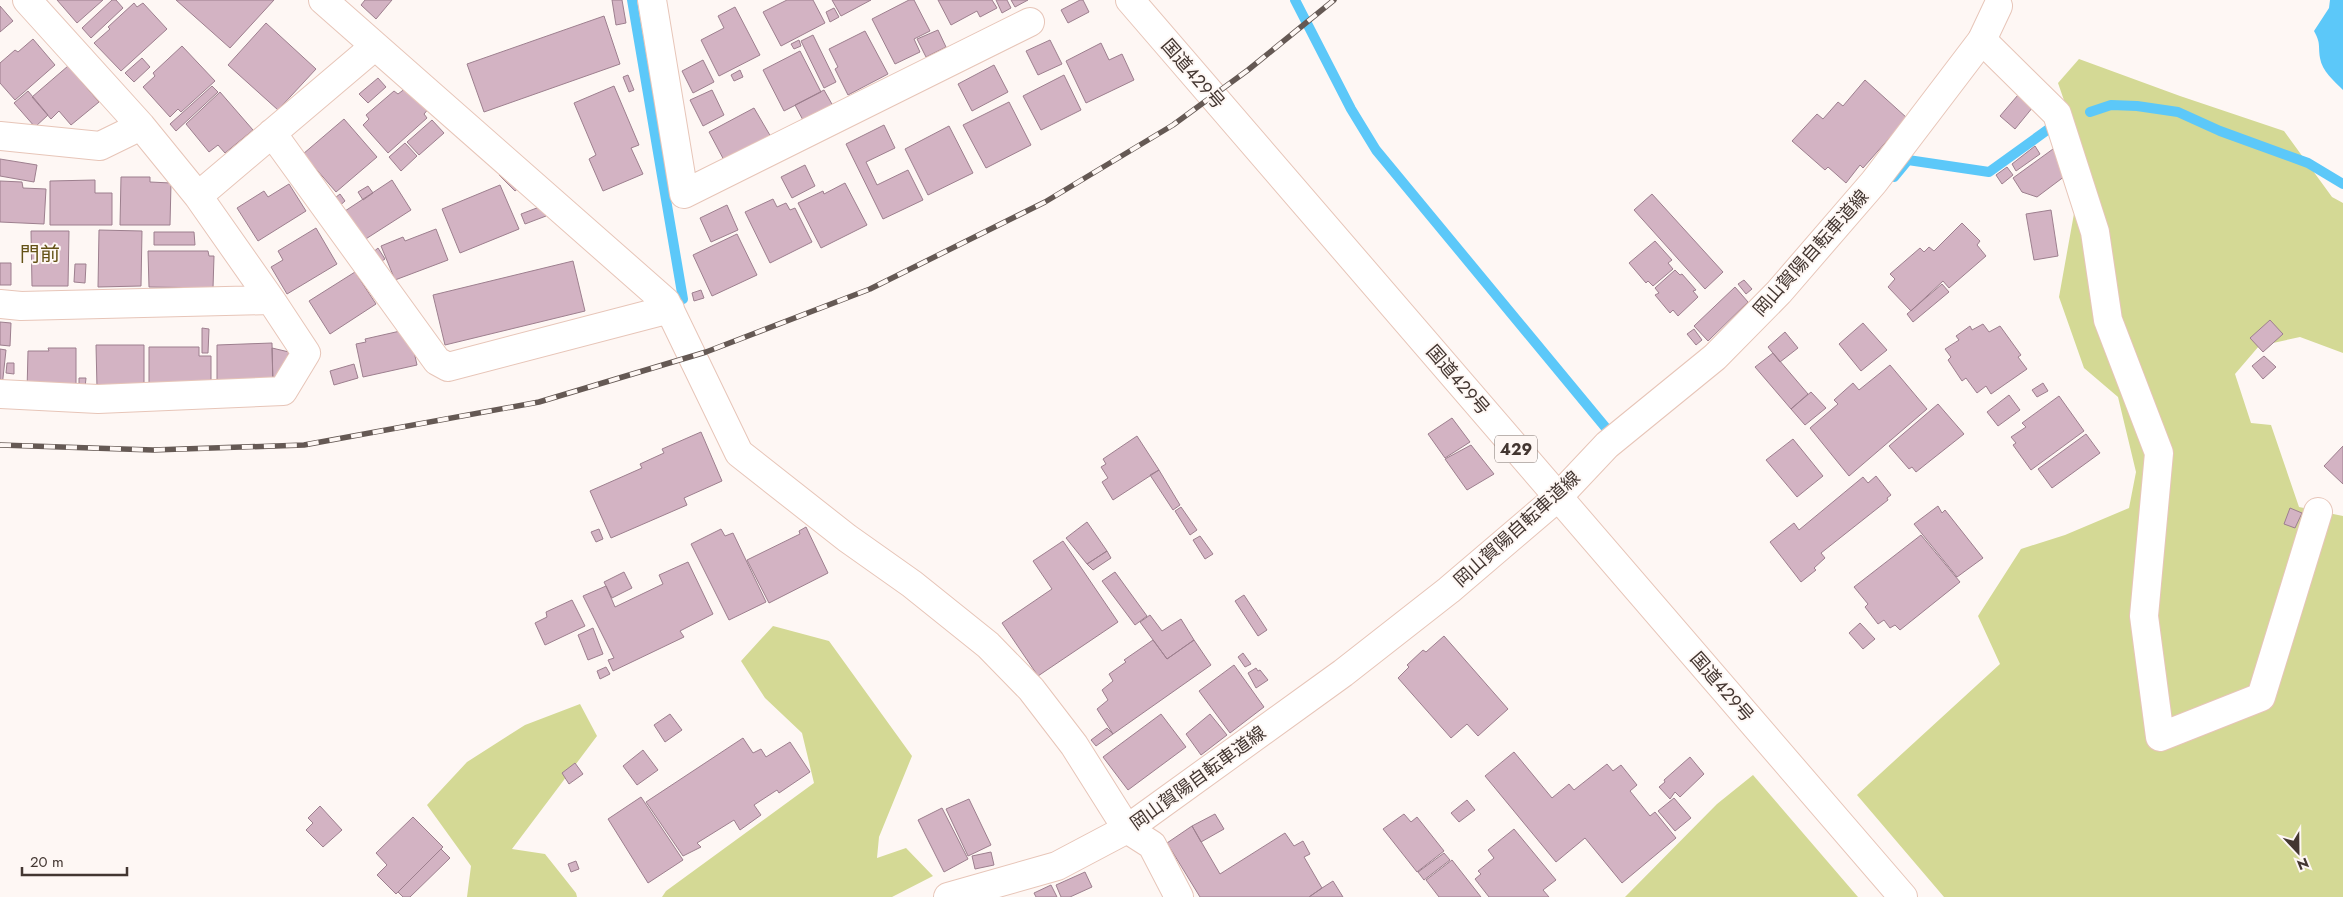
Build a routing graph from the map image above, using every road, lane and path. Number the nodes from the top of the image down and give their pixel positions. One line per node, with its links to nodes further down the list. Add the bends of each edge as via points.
1 (27, 0): 9 (main road)
2 (323, 0): 8 (main road)
3 (1130, 0): 17 (main road, 国道429号 / 429)
4 (654, 1): 6 (main road, via 684,194)
5 (1992, 3): 7 (main road, 岡山賀陽自転車道線)
6 (1030, 22)
7 (1982, 40): 17 (main road, 岡山賀陽自転車道線, via 1874,182 1780,292 1715,357 1607,445); 18 (main road, via 2056,114 2095,232 2108,320 2159,453 2144,616 2160,736 2261,697)
8 (375, 46): 10 (main road); 15 (main road, via 666,302)
9 (140, 126): 11 (main road, via 100,146); 12 (main road)
10 (272, 133): 12 (main road); 15 (main road, via 437,361 448,367)
11 (0, 136)
12 (198, 196): 13 (main road)
13 (271, 300): 14 (main road); 16 (main road, via 306,354 283,391 98,399)
14 (0, 304)
15 (670, 309): 19 (main road, via 739,453 988,645 1031,689 1074,745)
16 (0, 394)
17 (1558, 497): 19 (main road, 岡山賀陽自転車道線, via 1449,590 1343,673); 22 (main road, 国道429号 / 429)
18 (2318, 512)
19 (1127, 829): 20 (main road, 岡山賀陽自転車道線, via 1057,866); 21 (main road, via 1152,845)
20 (948, 897)
21 (1179, 897)
22 (1903, 897)

